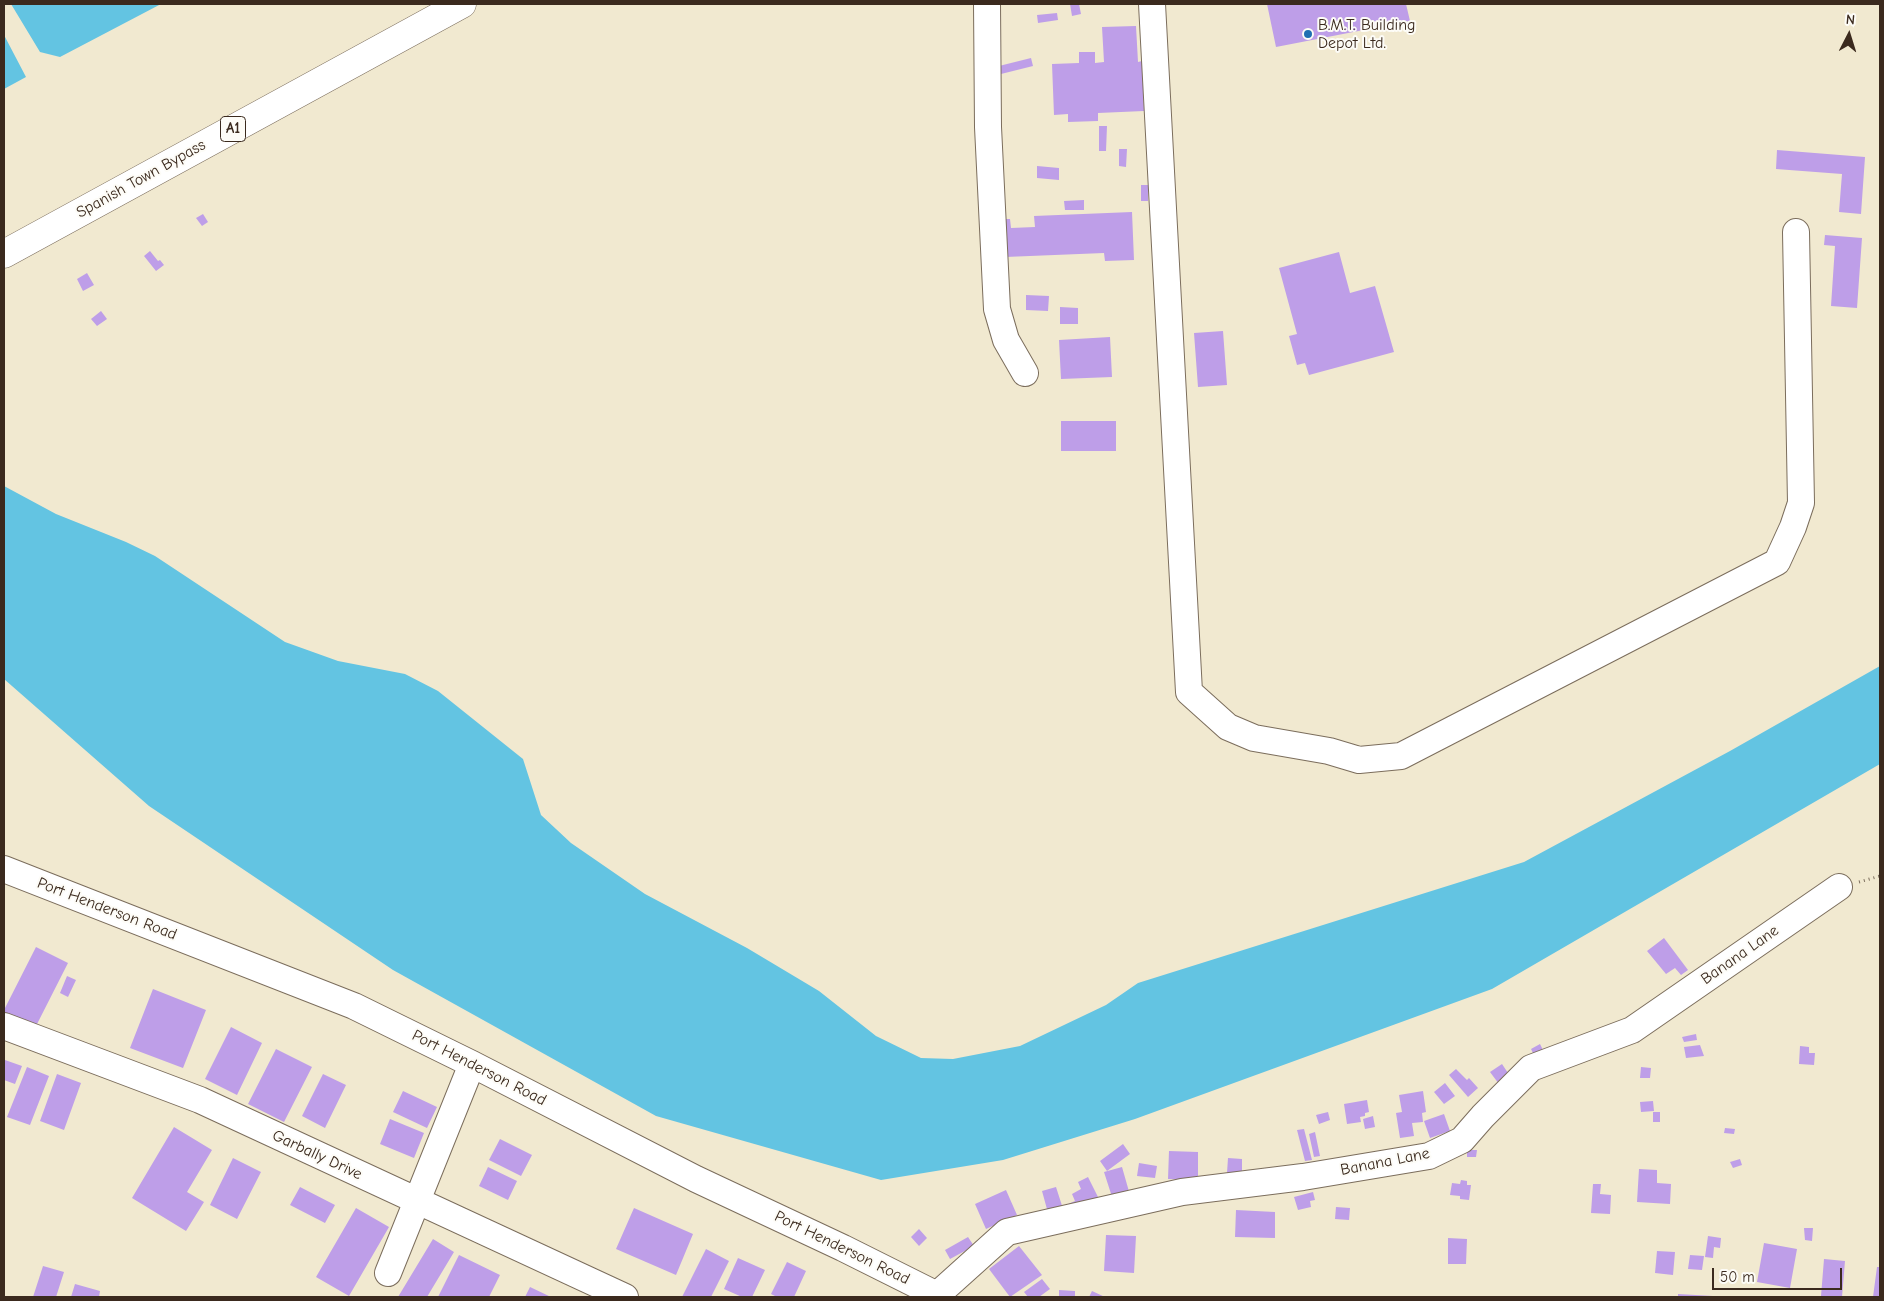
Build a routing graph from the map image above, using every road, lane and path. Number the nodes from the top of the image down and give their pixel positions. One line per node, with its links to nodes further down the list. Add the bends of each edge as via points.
1 (462, 4): 5 (main road, Spanish Town Bypass / A1)
2 (987, 4): 6 (street, via 988,127 997,309 1006,340)
3 (1152, 4): 4 (street, via 1189,692 1228,727 1254,738 1329,751 1359,760 1401,756 1776,562 1801,503)
4 (1796, 232)
5 (4, 254)
6 (1025, 373)
7 (4, 869): 10 (street, Port Henderson Road, via 354,1006)
8 (1839, 887): 13 (street, Banana Lane, via 1632,1030 1531,1068 1462,1140 1428,1156 1303,1177 1182,1192 1007,1232)
9 (4, 1026): 11 (street, Garbally Drive, via 200,1100)
10 (472, 1064): 11 (street); 13 (street, Port Henderson Road, via 696,1179)
11 (418, 1202): 12 (street); 14 (street, Garbally Drive)
12 (388, 1273)
13 (939, 1296)
14 (625, 1297)

